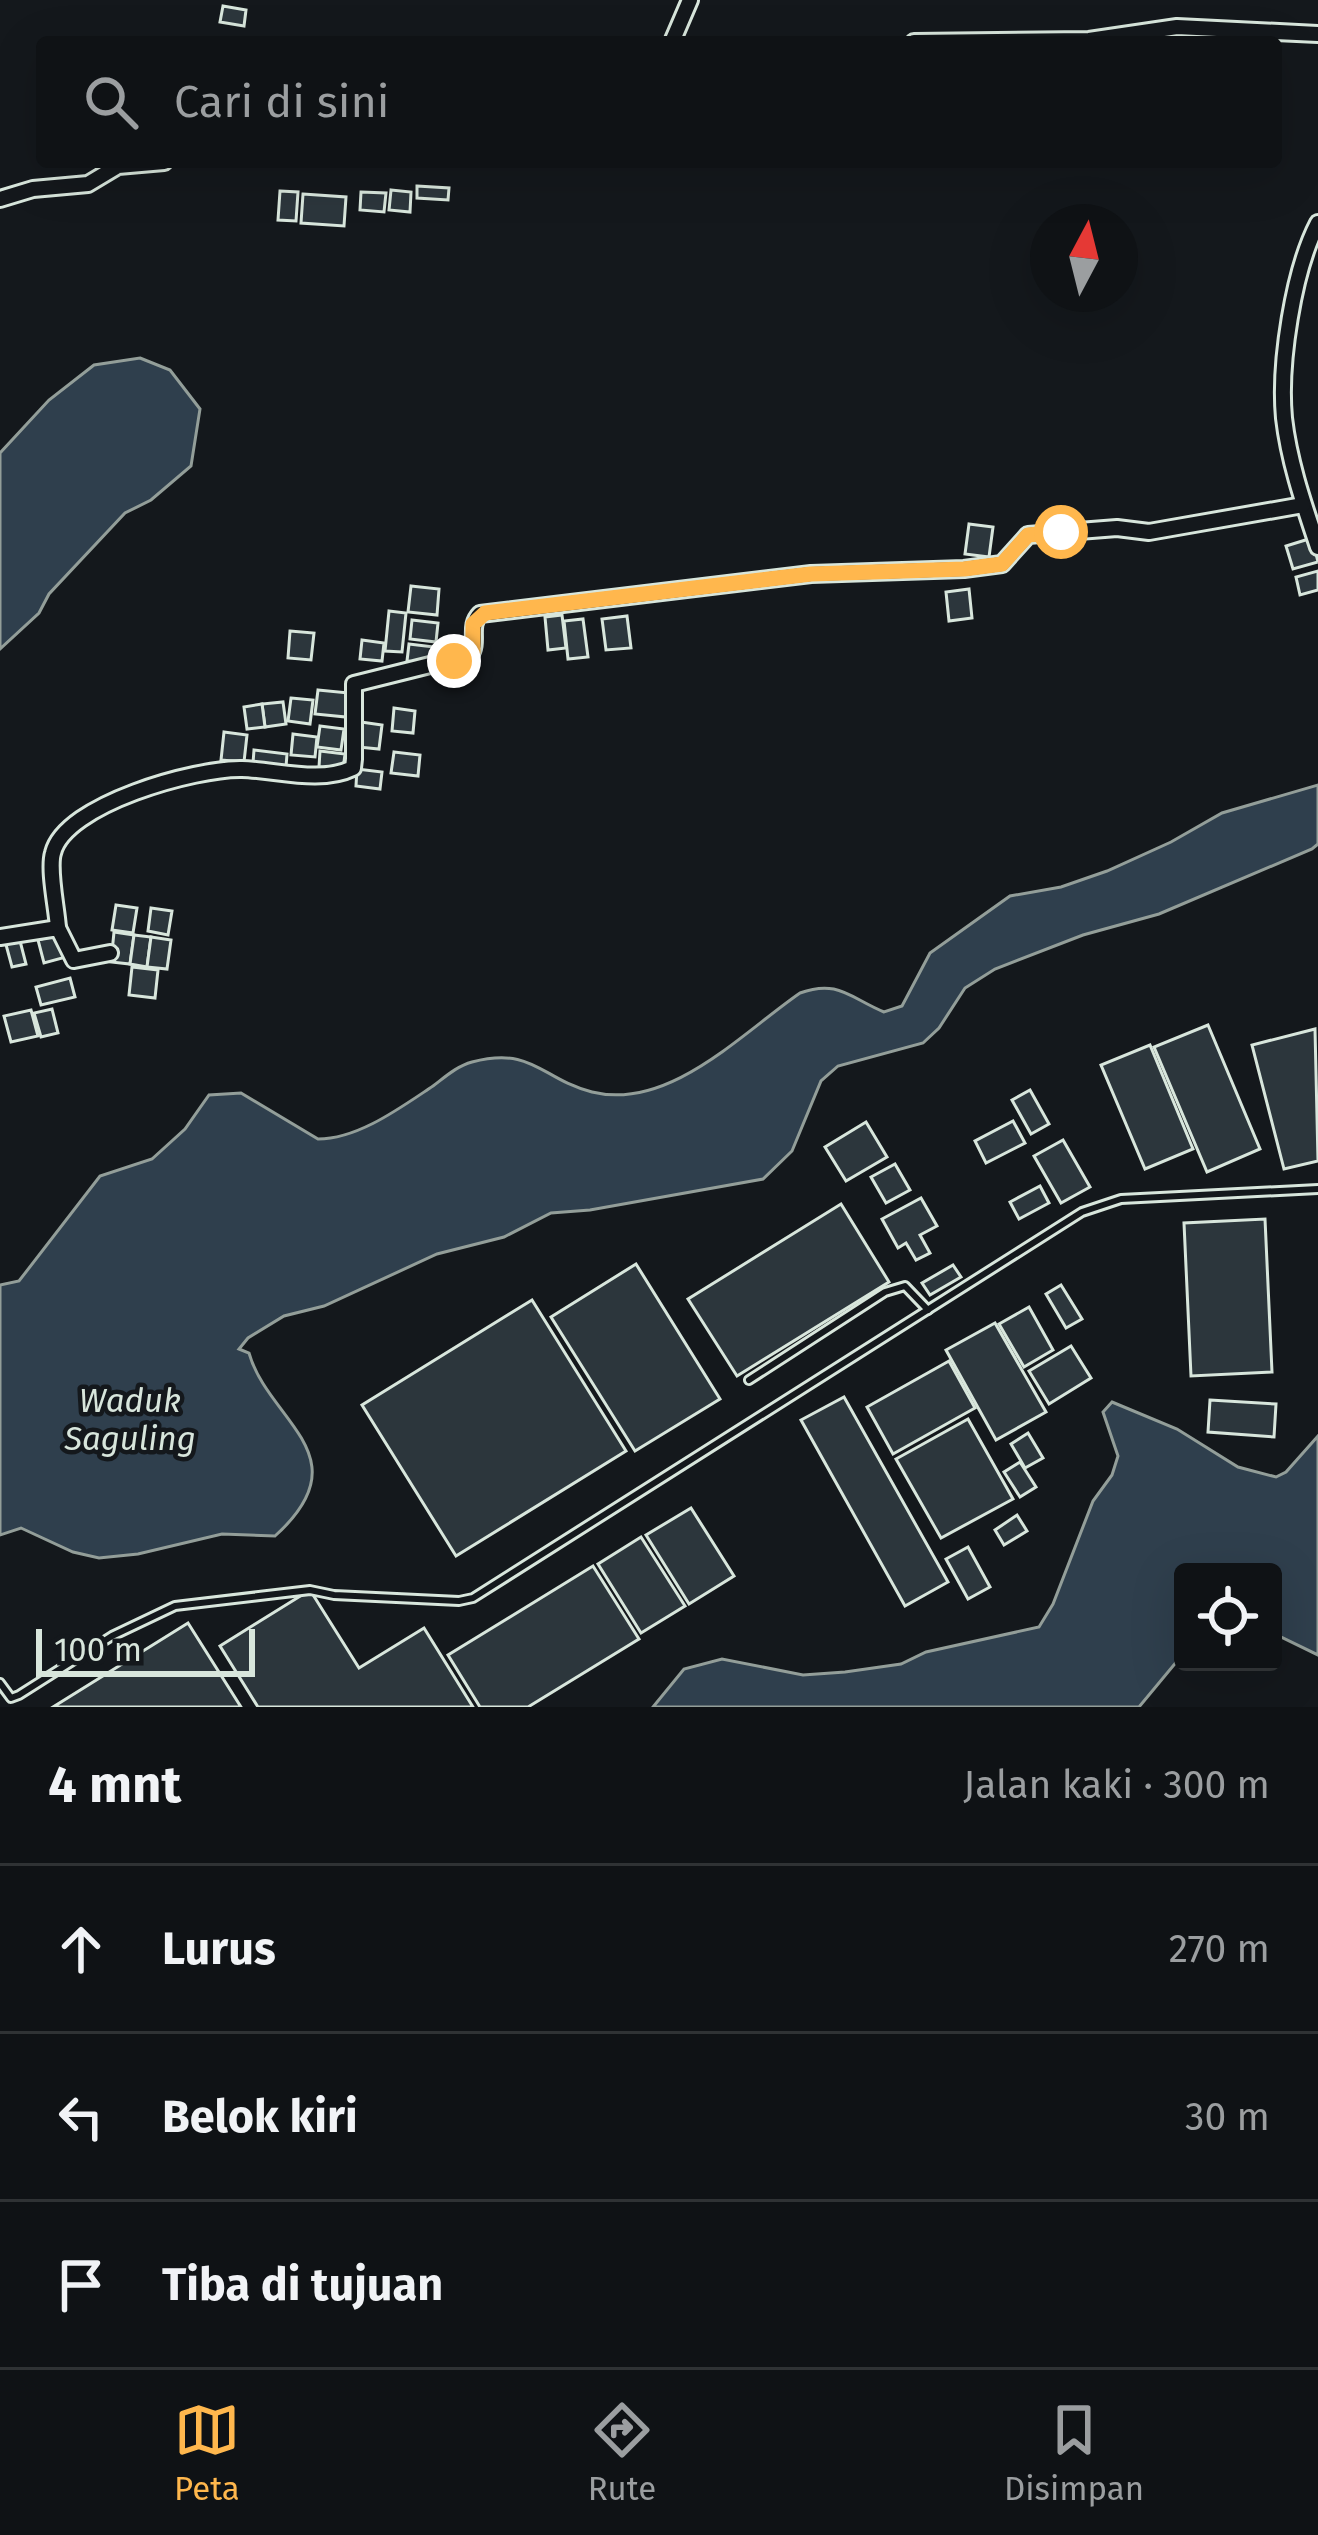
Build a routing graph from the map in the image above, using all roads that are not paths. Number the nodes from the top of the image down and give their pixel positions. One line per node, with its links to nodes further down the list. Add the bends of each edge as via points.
1 (690, 0): 3 (street)
2 (1318, 34): 4 (street, via 1177,27)
3 (675, 36)
4 (1116, 36)
5 (115, 168): 6 (street, via 88,184)
6 (0, 199)
7 (1318, 223): 8 (street, via 1286,368 1284,416)
8 (1304, 505): 9 (street); 10 (street, via 1149,532 1028,535 1002,564 811,574 480,614 470,655 354,684 353,768 184,776 77,818 52,853)
9 (1316, 537)
10 (58, 928): 11 (street); 12 (street, via 74,960)
11 (0, 937)
12 (110, 953)
13 (1318, 1189): 14 (lane, via 1121,1199 1082,1212)
14 (928, 1310): 15 (lane, via 905,1286 885,1292); 16 (lane, via 473,1598 310,1590 175,1606 20,1695 11,1697)
15 (749, 1380)
16 (0, 1682)

